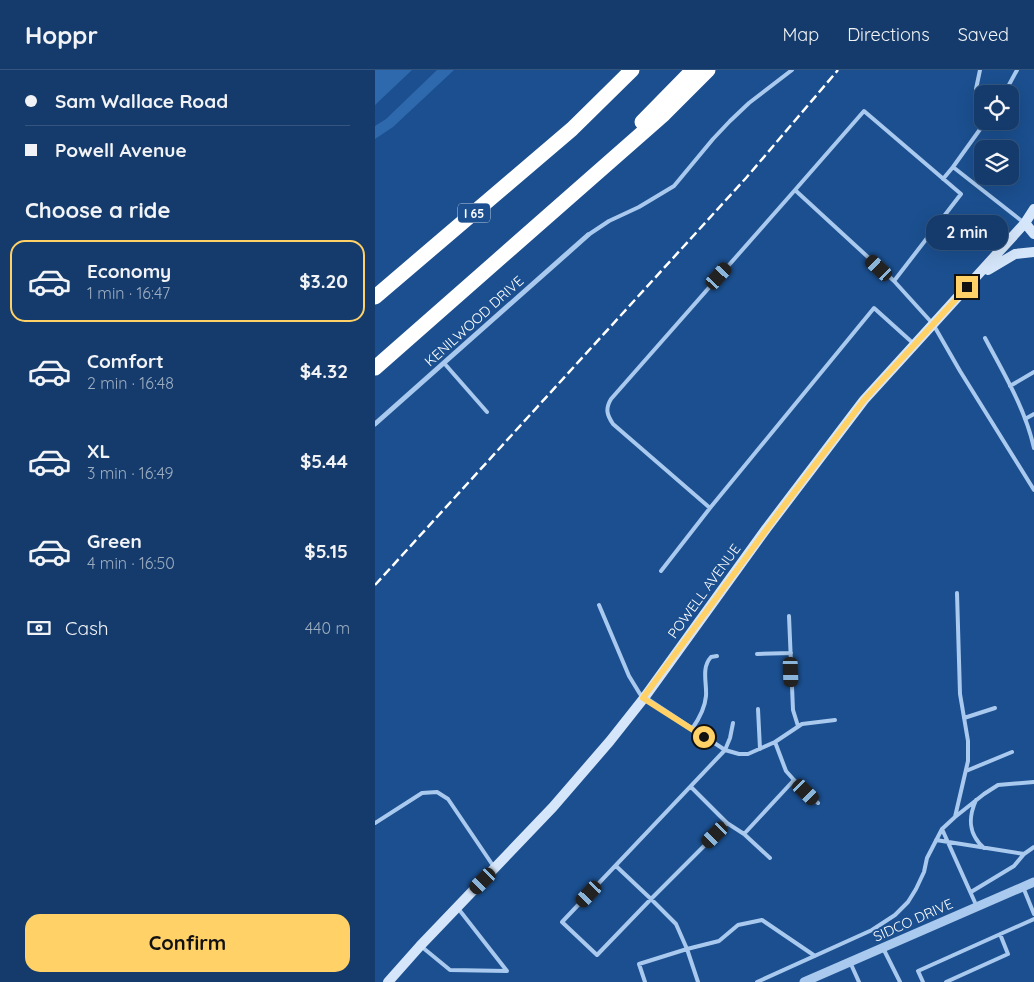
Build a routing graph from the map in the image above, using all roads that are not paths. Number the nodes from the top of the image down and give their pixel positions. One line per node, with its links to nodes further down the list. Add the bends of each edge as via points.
1 (632, 70): 21 (highway, I 65, via 572,129)
2 (693, 70): 15 (highway)
3 (708, 70): 15 (highway, via 664,114)
4 (791, 70): 17 (lane, via 730,121 674,186 609,220)
5 (980, 70): 7 (lane)
6 (1017, 70): 8 (lane)
7 (976, 85)
8 (1009, 85)
9 (979, 130): 10 (lane)
10 (953, 167): 11 (lane); 14 (lane)
11 (943, 179): 12 (lane, via 863,111); 20 (lane, via 961,194)
12 (795, 190): 20 (lane); 35 (lane, via 608,405 608,415 613,424)
13 (1034, 210): 14 (main road, POWELL AVENUE)
14 (1030, 223): 16 (main road); 19 (main road, POWELL AVENUE)
15 (528, 233): 26 (highway)
16 (1034, 234)
17 (588, 235): 25 (street, KENILWOOD DRIVE)
18 (1034, 252): 19 (main road, via 1015,254)
19 (978, 275): 22 (main road, POWELL AVENUE)
20 (893, 281): 22 (lane)
21 (375, 297)
22 (933, 324): 24 (main road, POWELL AVENUE); 34 (lane)
23 (985, 338): 28 (lane)
24 (915, 344): 35 (lane, via 874,308); 43 (main road, POWELL AVENUE, via 837,434)
25 (444, 363): 29 (lane); 32 (street, KENILWOOD DRIVE)
26 (375, 368)
27 (1034, 372): 28 (lane)
28 (1010, 386): 31 (lane)
29 (487, 412)
30 (1034, 414): 31 (lane)
31 (1025, 418): 33 (lane)
32 (375, 424)
33 (1034, 448)
34 (1034, 490)
35 (710, 508): 36 (lane)
36 (661, 571)
37 (957, 593): 46 (lane, via 960,694)
38 (599, 605): 43 (lane, via 629,676)
39 (789, 616): 40 (lane)
40 (791, 653): 41 (lane); 49 (lane, via 793,710)
41 (757, 654)
42 (717, 656): 50 (lane, via 711,657 705,666 705,702)
43 (643, 698): 50 (lane); 73 (main road, POWELL AVENUE, via 553,807)
44 (995, 708): 46 (lane)
45 (758, 709): 52 (lane)
46 (964, 718): 55 (lane, via 968,741)
47 (835, 720): 49 (lane)
48 (733, 723): 53 (lane)
49 (798, 726): 51 (lane)
50 (692, 729): 53 (lane)
51 (775, 742): 52 (lane); 56 (lane, via 786,771)
52 (760, 749): 53 (lane, via 748,754)
53 (725, 750): 58 (lane)
54 (1012, 752): 55 (lane)
55 (966, 771): 61 (lane)
56 (794, 780): 60 (lane); 65 (lane)
57 (1034, 782): 59 (lane, via 998,785)
58 (691, 787): 63 (lane); 72 (lane)
59 (977, 799): 61 (lane); 68 (lane, via 970,821 975,839)
60 (818, 803)
61 (955, 817): 64 (lane)
62 (375, 822): 73 (lane, via 422,793 437,792 448,799)
63 (727, 823): 65 (lane); 77 (lane)
64 (942, 829): 66 (lane); 67 (lane)
65 (744, 834): 71 (lane)
66 (936, 840): 67 (lane); 86 (lane, via 916,889 895,915 872,930)
67 (948, 842): 68 (lane); 76 (lane)
68 (984, 848): 70 (lane)
69 (1034, 848): 70 (lane)
70 (1024, 854): 76 (lane, via 1014,866)
71 (770, 858)
72 (616, 866): 77 (lane); 77 (lane, via 562,922 591,950 597,955)
73 (495, 869): 78 (main road, POWELL AVENUE)
74 (1034, 882): 75 (street, SIDCO DRIVE)
75 (1023, 887): 79 (street, SIDCO DRIVE); 80 (lane)
76 (971, 892): 79 (lane)
77 (651, 899): 85 (lane, via 677,924)
78 (457, 907): 83 (main road, POWELL AVENUE); 83 (lane, via 507,971 450,970)
79 (977, 907): 84 (street, SIDCO DRIVE)
80 (1034, 914)
81 (1034, 919): 82 (lane)
82 (1000, 934): 95 (lane, via 918,971); 96 (lane, via 1009,954)
83 (420, 946): 88 (main road, POWELL AVENUE)
84 (883, 948): 87 (street, SIDCO DRIVE); 94 (lane)
85 (687, 949): 86 (lane, via 719,941 738,925 762,920); 89 (lane, via 639,964); 90 (lane)
86 (815, 956): 91 (lane)
87 (850, 962): 92 (street, SIDCO DRIVE); 93 (lane)
88 (387, 982)
89 (645, 982)
90 (698, 982)
91 (757, 982)
92 (803, 982)
93 (859, 982)
94 (900, 982)
95 (923, 982)
96 (946, 982)

